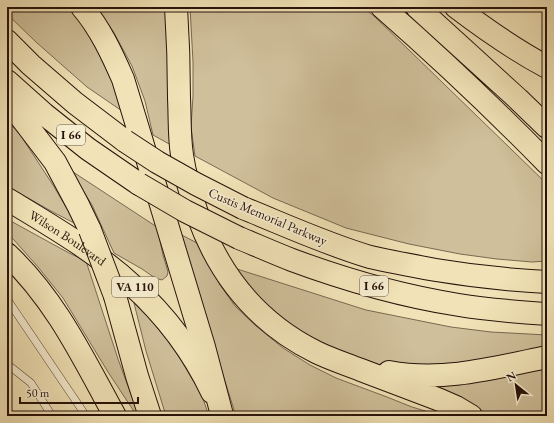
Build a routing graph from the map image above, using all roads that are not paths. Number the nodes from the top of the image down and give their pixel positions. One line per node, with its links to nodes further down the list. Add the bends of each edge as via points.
1 (82, 7): 12 (main road, Wilson Boulevard / VA 110, via 100,33 123,79 222,415 201,370 154,306 109,266 58,230)
2 (176, 7): 19 (main road, via 182,155 194,206 210,245 233,284 260,314 297,341)
3 (382, 7): 11 (main road, via 502,117)
4 (417, 7): 10 (main road)
5 (456, 7): 7 (main road, via 517,50)
6 (7, 41): 14 (main road, Custis Memorial Parkway / I 66, bridge, via 75,103 125,141 157,162 243,208 320,240 370,257 441,271)
7 (547, 67)
8 (7, 81): 16 (main road, I 66, bridge, via 88,149 139,184 184,211 239,238 346,279 422,298 459,305)
9 (7, 99): 23 (main road, bridge, via 55,162 90,230 115,296)
10 (547, 127)
11 (547, 163)
12 (7, 199)
13 (7, 254): 22 (main road, via 49,302)
14 (537, 282)
15 (7, 299): 21 (lane)
16 (547, 314)
17 (547, 357): 19 (main road, via 481,371 428,376)
18 (7, 364): 20 (lane, via 31,383)
19 (346, 364): 24 (main road, via 440,400)
20 (52, 416)
21 (86, 416)
22 (115, 416)
23 (150, 416)
24 (471, 416)

